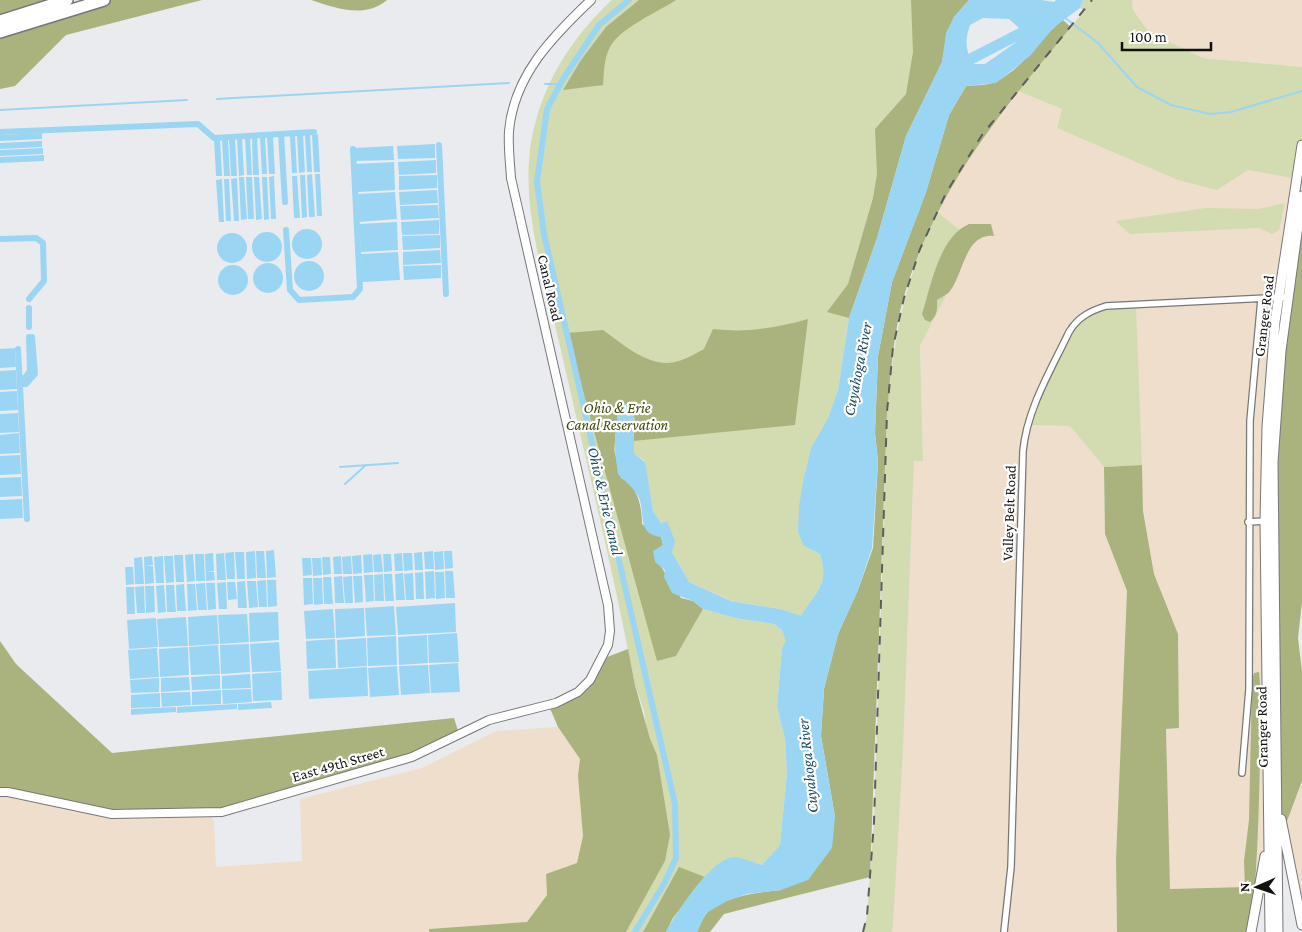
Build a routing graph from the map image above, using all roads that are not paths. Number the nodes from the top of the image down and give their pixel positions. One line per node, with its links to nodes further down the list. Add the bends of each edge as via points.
1 (67, 0): 4 (highway)
2 (104, 0): 5 (highway)
3 (591, 0): 12 (street, Canal Road, via 541,50 527,75 510,130 510,154 511,178)
4 (0, 21)
5 (0, 32)
6 (1302, 145): 9 (main road, Granger Road)
7 (1302, 196): 9 (main road, Granger Road)
8 (1262, 298): 9 (street, Valley Belt Road); 11 (street, Granger Road, via 1250,421); 19 (street, Valley Belt Road, via 1106,306 1092,310 1074,323 1030,415 1023,451 1011,867)
9 (1283, 298): 10 (main road, Granger Road, via 1269,393)
10 (1269, 521): 11 (street); 13 (main road, Granger Road); 16 (main road, Granger Road)
11 (1248, 522): 14 (street, Granger Road, via 1249,689)
12 (608, 605): 15 (street, East 49th Street, via 608,645 595,672 578,692 556,703 489,720 405,759 222,812 112,814)
13 (1276, 747): 17 (main road, via 1283,832); 22 (main road, Granger Road)
14 (1242, 773)
15 (0, 792)
16 (1269, 816): 20 (main road); 21 (main road, Granger Road)
17 (1301, 915): 18 (main road)
18 (1302, 925)
19 (1004, 932)
20 (1251, 932)
21 (1270, 932)
22 (1278, 932)

